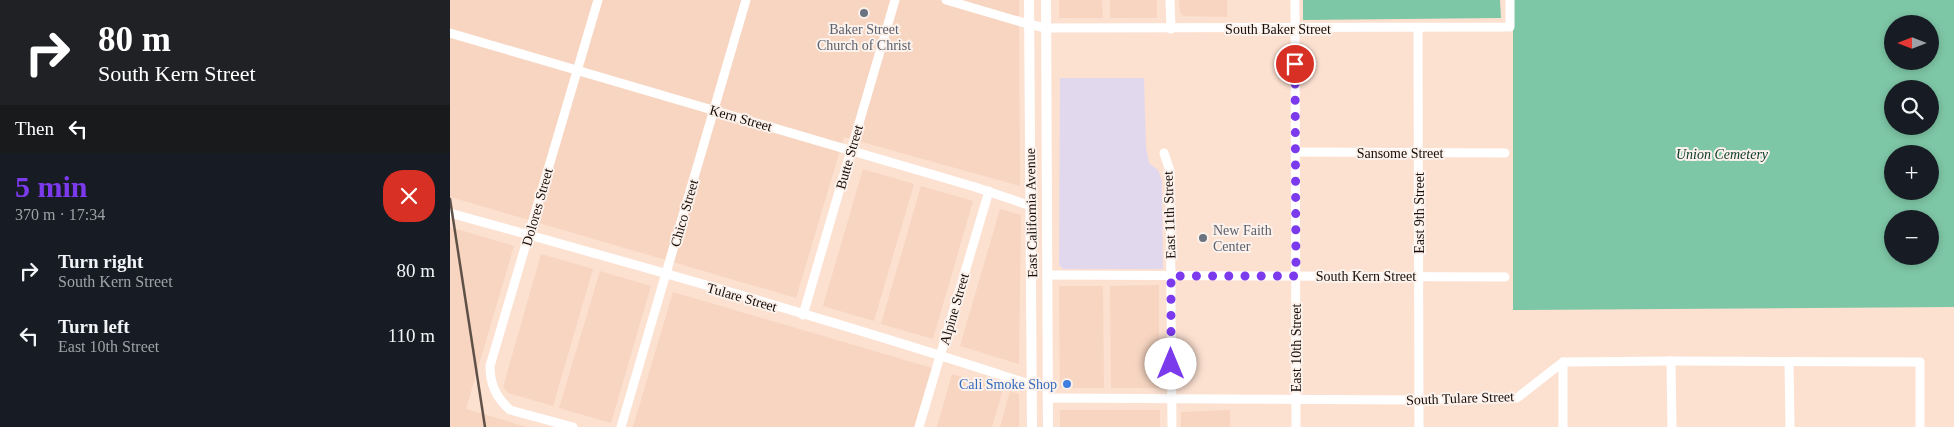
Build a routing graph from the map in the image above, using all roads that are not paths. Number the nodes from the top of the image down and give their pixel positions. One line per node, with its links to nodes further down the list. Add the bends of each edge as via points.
1 (598, 0): 16 (street, Dolores Street)
2 (746, 0): 17 (street, Chico Street)
3 (895, 0): 18 (street, Butte Street)
4 (946, 0): 10 (street, South Baker Street)
5 (1029, 0): 10 (main road, East California Avenue)
6 (1046, 0): 11 (main road, East California Avenue)
7 (1170, 0): 12 (street)
8 (1295, 0): 13 (street, East 10th Street)
9 (1510, 0): 14 (street, South Baker Street, via 1510,27)
10 (1028, 24): 11 (street, South Baker Street); 24 (main road, East California Avenue)
11 (1046, 28): 12 (street, South Baker Street); 29 (main road, East California Avenue)
12 (1171, 29): 13 (street, South Baker Street)
13 (1295, 29): 14 (street, South Baker Street); 19 (street, East 10th Street)
14 (1418, 29): 21 (street, East 9th Street)
15 (450, 33): 16 (street, Kern Street)
16 (577, 70): 17 (street, Kern Street); 27 (street, Dolores Street)
17 (714, 110): 18 (street, Kern Street); 28 (street, Chico Street)
18 (851, 150): 23 (street, Kern Street); 34 (street, Butte Street)
19 (1295, 152): 21 (street, Sansome Street); 31 (street, East 10th Street)
20 (1164, 153): 30 (street, East 11th Street, via 1170,171)
21 (1418, 153): 22 (street, Sansome Street); 32 (street, East 9th Street)
22 (1505, 153)
23 (988, 191): 24 (street, Kern Street); 35 (street, Alpine Street)
24 (1031, 206): 26 (main road, East California Avenue)
25 (450, 214): 27 (street, Tulare Street)
26 (1031, 221): 29 (main road, via 1041,271); 39 (main road, East California Avenue)
27 (529, 235): 28 (street, Tulare Street); 44 (street, Dolores Street, via 490,366 491,384 510,410)
28 (666, 275): 34 (street, Tulare Street); 45 (street, Chico Street)
29 (1047, 275): 30 (street, South Kern Street); 40 (main road, East California Avenue)
30 (1171, 276): 31 (street, South Kern Street); 41 (street, East 11th Street)
31 (1296, 276): 32 (street, South Kern Street); 42 (street, East 10th Street)
32 (1419, 276): 33 (street, South Kern Street); 43 (street, East 9th Street)
33 (1506, 277)
34 (803, 315): 35 (street, Tulare Street)
35 (940, 355): 39 (street, Tulare Street); 46 (street, Alpine Street)
36 (1672, 360): 37 (street); 38 (street); 53 (street)
37 (1563, 362): 43 (street, South Tulare Street, via 1517,398); 52 (street)
38 (1789, 362): 54 (street); 55 (street, via 1920,362)
39 (1032, 385): 47 (main road, East California Avenue); 48 (main road, via 1039,392)
40 (1048, 398): 41 (street, South Tulare Street); 48 (main road, East California Avenue)
41 (1171, 399): 42 (street, South Tulare Street); 49 (street, East 11th Street)
42 (1296, 400): 43 (street, South Tulare Street); 50 (street, East 10th Street)
43 (1419, 400): 51 (street, East 9th Street)
44 (573, 427)
45 (622, 427)
46 (920, 427)
47 (1032, 427)
48 (1046, 427)
49 (1172, 427)
50 (1296, 427)
51 (1419, 427)
52 (1563, 427)
53 (1672, 427)
54 (1790, 427)
55 (1920, 427)

